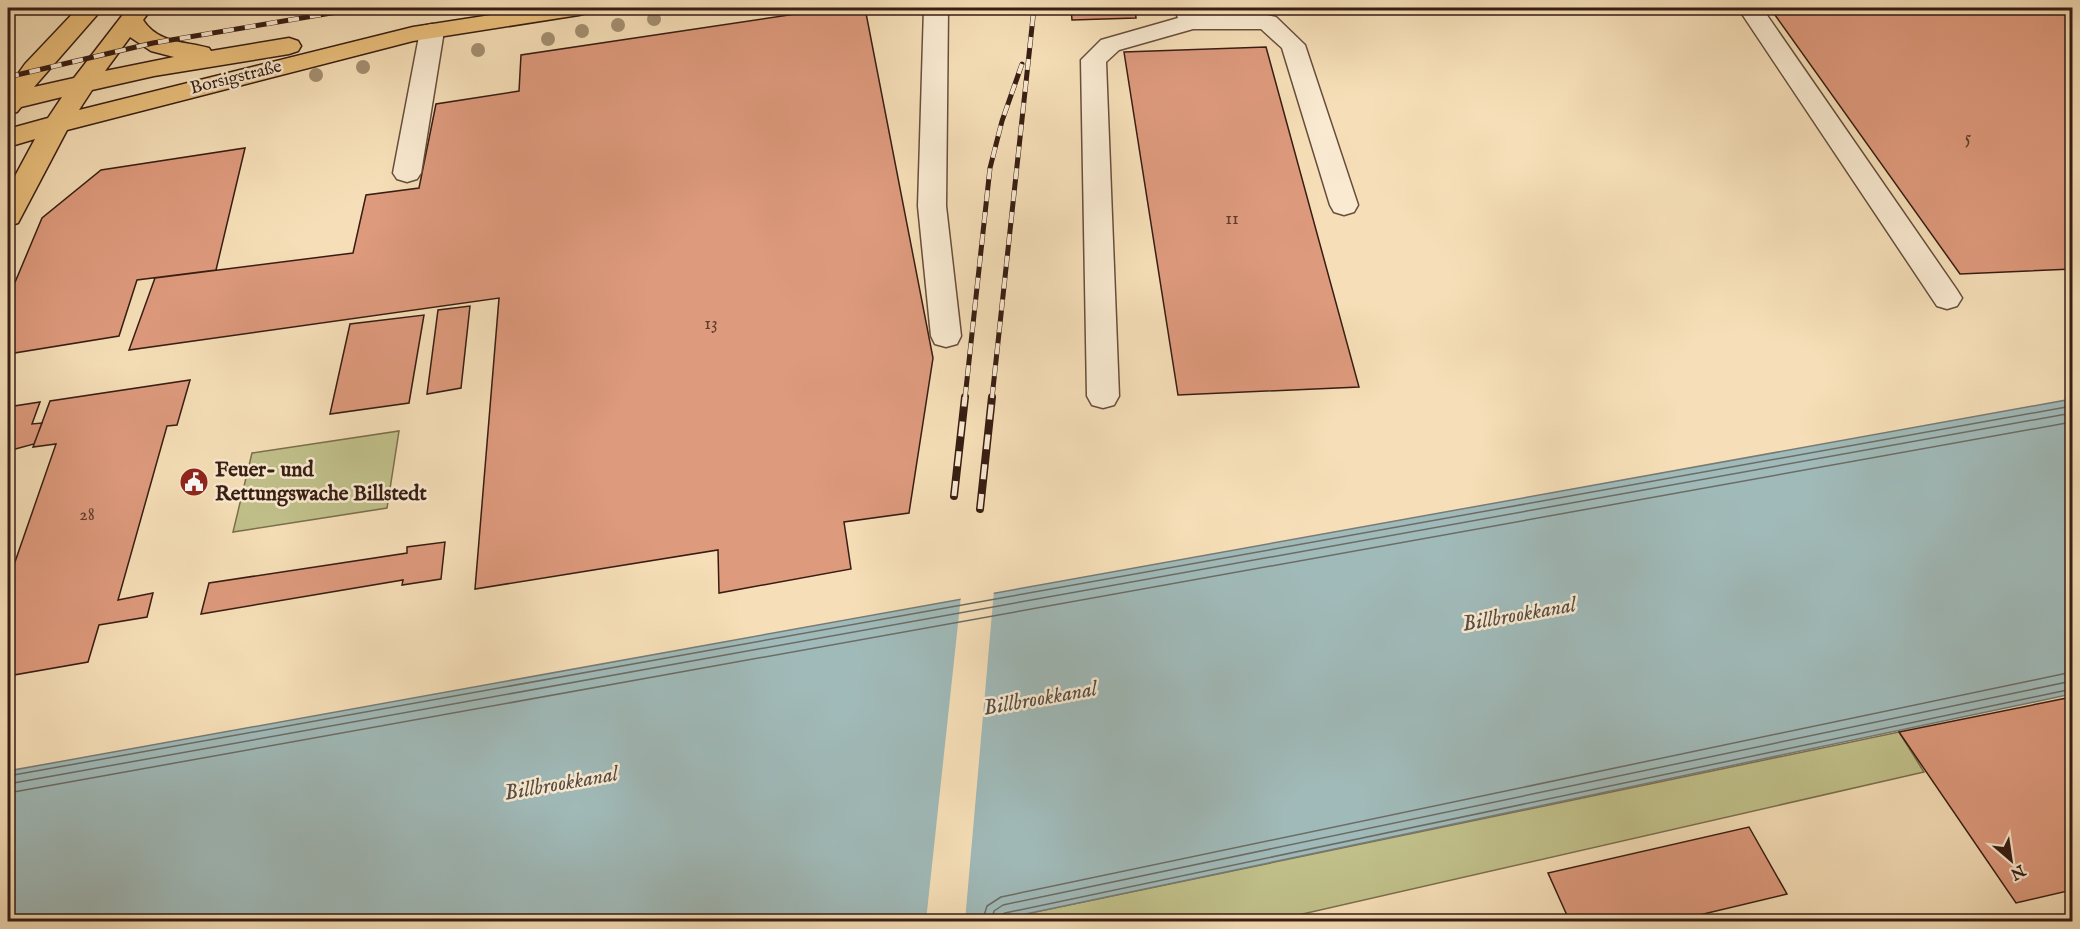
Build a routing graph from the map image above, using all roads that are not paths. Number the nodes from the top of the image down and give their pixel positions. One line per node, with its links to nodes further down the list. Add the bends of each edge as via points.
1 (91, 8): 10 (main road)
2 (579, 8): 7 (main road, Borsigstraße)
3 (936, 8): 17 (lane, via 932,206)
4 (1750, 8): 16 (lane)
5 (135, 14): 8 (main road, via 135,29 171,49); 9 (main road)
6 (1189, 15): 14 (lane, via 1267,22 1293,45); 18 (lane, via 1110,45 1093,60)
7 (423, 32): 8 (main road, Borsigstraße, via 339,38); 11 (main road, Borsigstraße); 13 (lane)
8 (232, 54): 9 (main road, Borsigstraße)
9 (82, 83): 10 (main road, Borsigstraße); 11 (main road)
10 (9, 103)
11 (57, 123): 12 (main road, Borsigstraße); 15 (main road)
12 (8, 138)
13 (407, 173)
14 (1344, 205)
15 (8, 216)
16 (1947, 298)
17 (946, 336)
18 (1103, 396)

